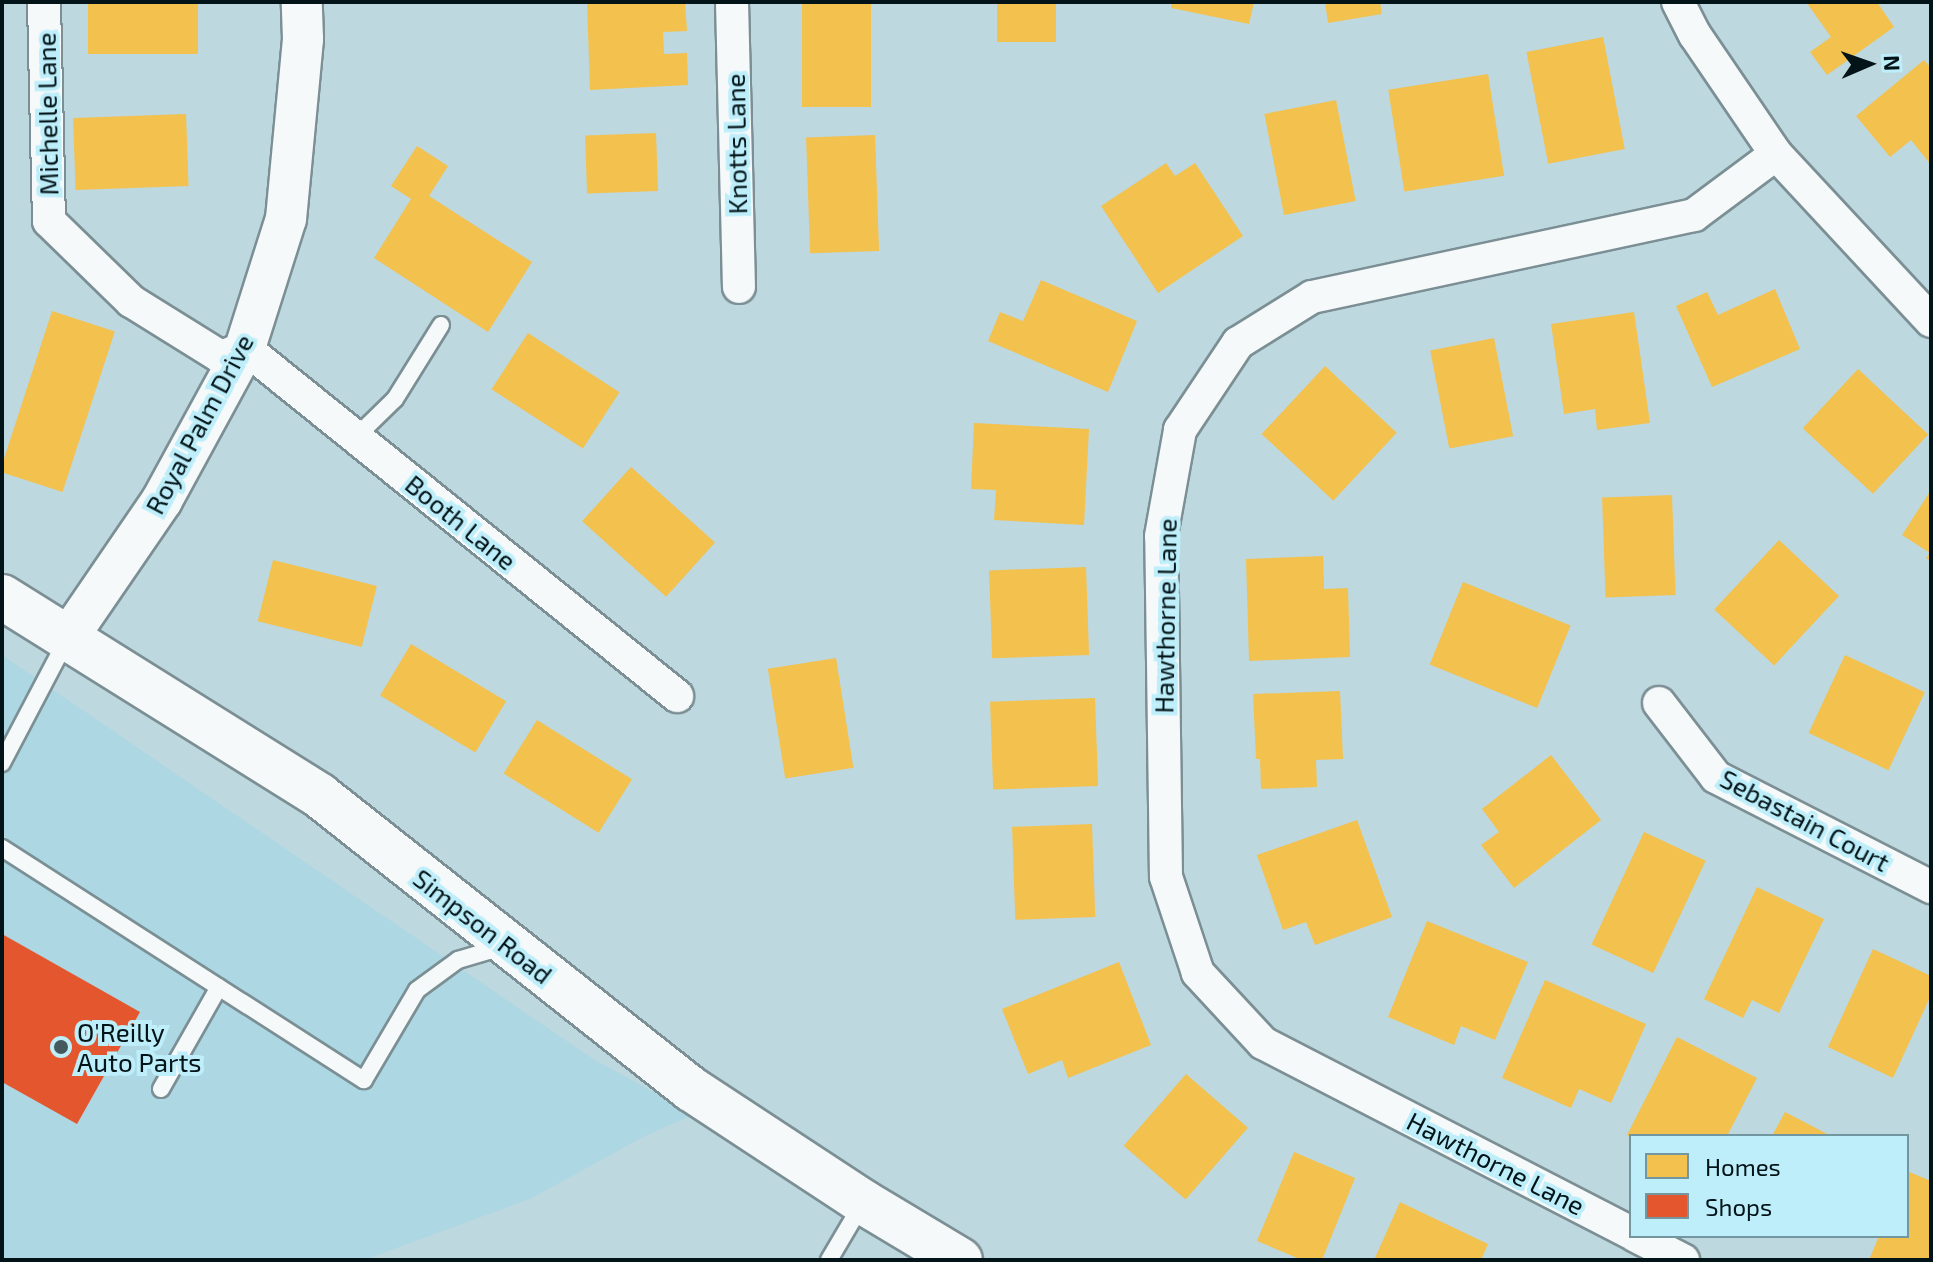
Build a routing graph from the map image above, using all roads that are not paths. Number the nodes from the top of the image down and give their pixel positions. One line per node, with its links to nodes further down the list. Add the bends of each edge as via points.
1 (44, 2): 9 (street, Michelle Lane, via 49,221 131,301 221,357)
2 (302, 2): 9 (street, Royal Palm Drive, via 286,219)
3 (732, 2): 6 (street, Knotts Lane)
4 (1678, 2): 5 (street)
5 (1776, 154): 7 (street); 22 (street, Hawthorne Lane, via 1694,215 1312,297 1250,335 1238,343 1180,430 1161,536 1166,877 1198,973 1263,1043)
6 (739, 287)
7 (1931, 321)
8 (441, 325): 10 (lane, via 395,399)
9 (245, 348): 10 (street, Booth Lane); 12 (street, Royal Palm Drive, via 162,500)
10 (356, 437): 13 (street, Booth Lane)
11 (2, 597): 12 (main road, Simpson Road)
12 (69, 636): 15 (lane); 18 (main road, Simpson Road, via 320,796)
13 (677, 696)
14 (1659, 703): 17 (street, Sebastain Court, via 1716,777)
15 (2, 763)
16 (2, 848): 19 (lane)
17 (1931, 887)
18 (508, 945): 19 (lane, via 458,960 417,990 364,1080); 21 (main road, Simpson Road, via 691,1089)
19 (219, 987): 20 (lane)
20 (161, 1089)
21 (863, 1202): 24 (lane); 25 (main road, Simpson Road)
22 (1629, 1232)
23 (1640, 1238): 26 (street, Hawthorne Lane)
24 (829, 1260)
25 (960, 1260)
26 (1683, 1260)

